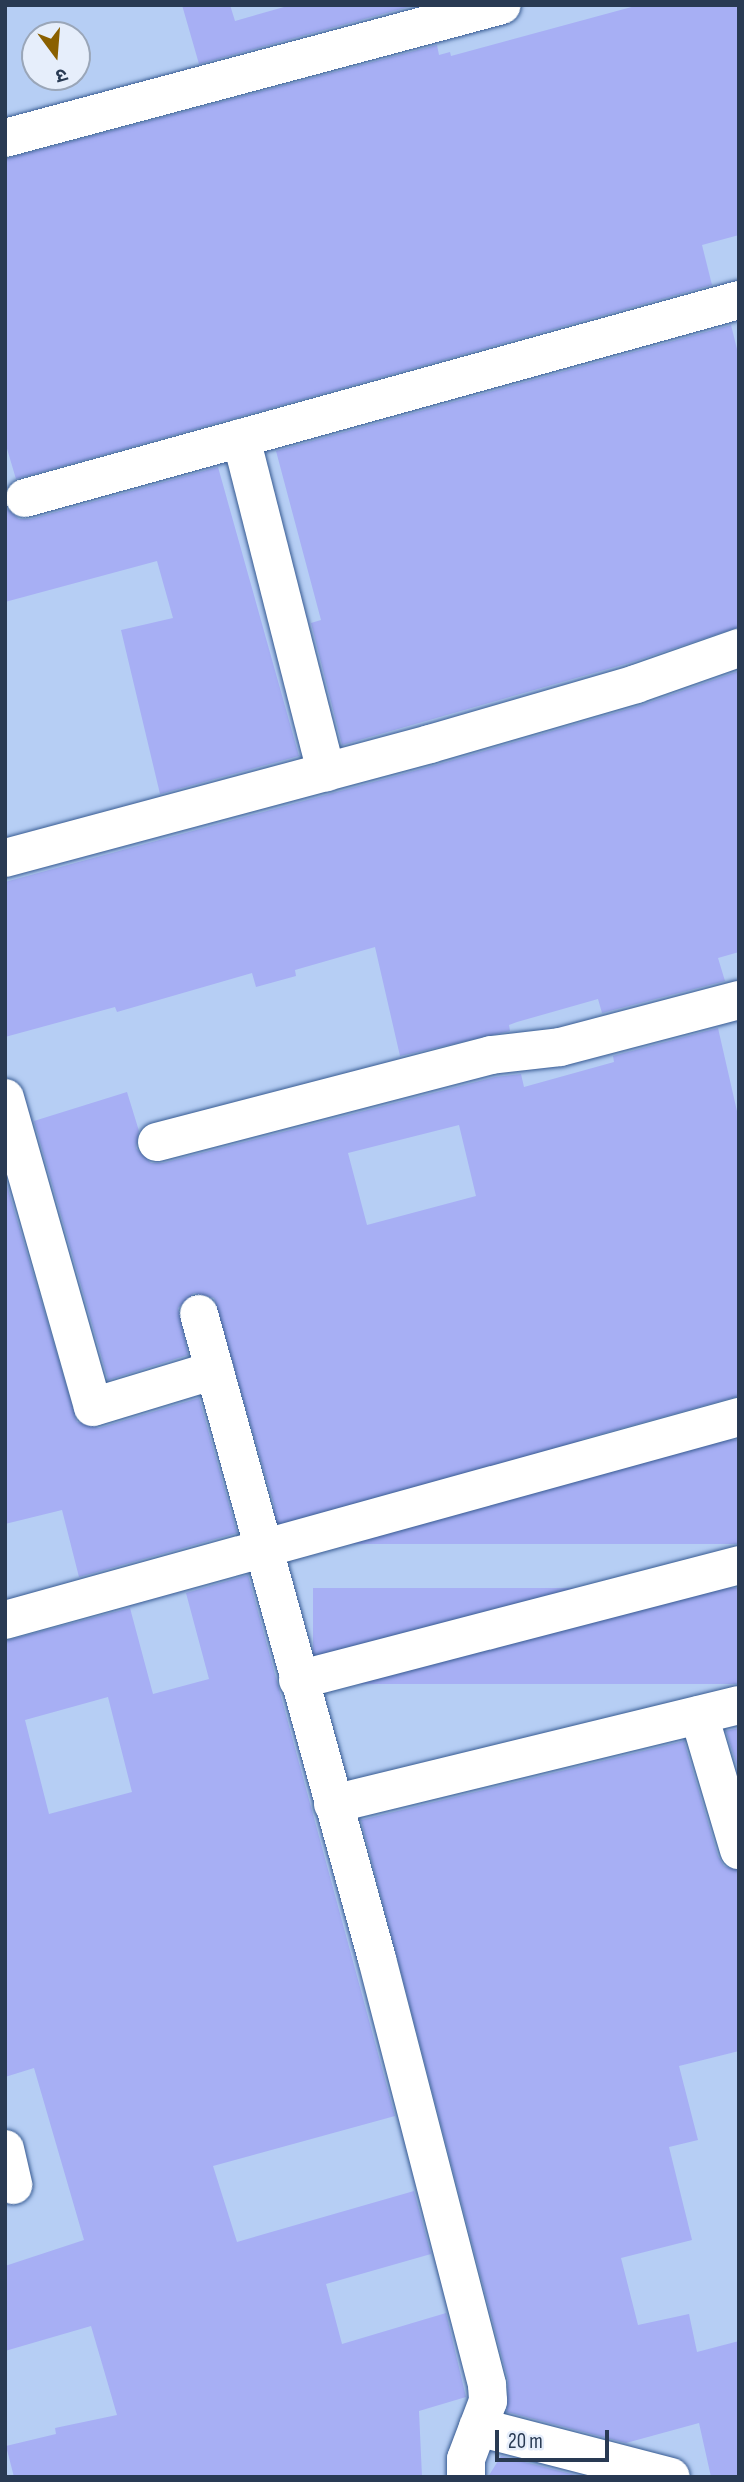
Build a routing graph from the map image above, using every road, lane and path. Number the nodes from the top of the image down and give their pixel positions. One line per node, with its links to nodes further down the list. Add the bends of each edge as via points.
1 (502, 5): 2 (street)
2 (5, 138)
3 (739, 300): 4 (street)
4 (241, 438): 5 (street); 7 (street)
5 (25, 498)
6 (739, 648): 7 (street, via 636,684)
7 (326, 772): 8 (street)
8 (5, 858)
9 (739, 1000): 11 (street, via 560,1047 491,1055)
10 (5, 1098): 13 (street, via 93,1407)
11 (158, 1142)
12 (199, 1314): 13 (street)
13 (215, 1370): 15 (street)
14 (739, 1417): 15 (street)
15 (264, 1548): 17 (street); 18 (street)
16 (739, 1565): 18 (street)
17 (5, 1620)
18 (298, 1680): 21 (street)
19 (739, 1705): 20 (street)
20 (699, 1715): 21 (street); 22 (street)
21 (333, 1804): 23 (street, via 487,2385 488,2401)
22 (739, 1850)
23 (478, 2427): 24 (street, via 466,2459); 25 (street)
24 (466, 2477)
25 (671, 2477)

